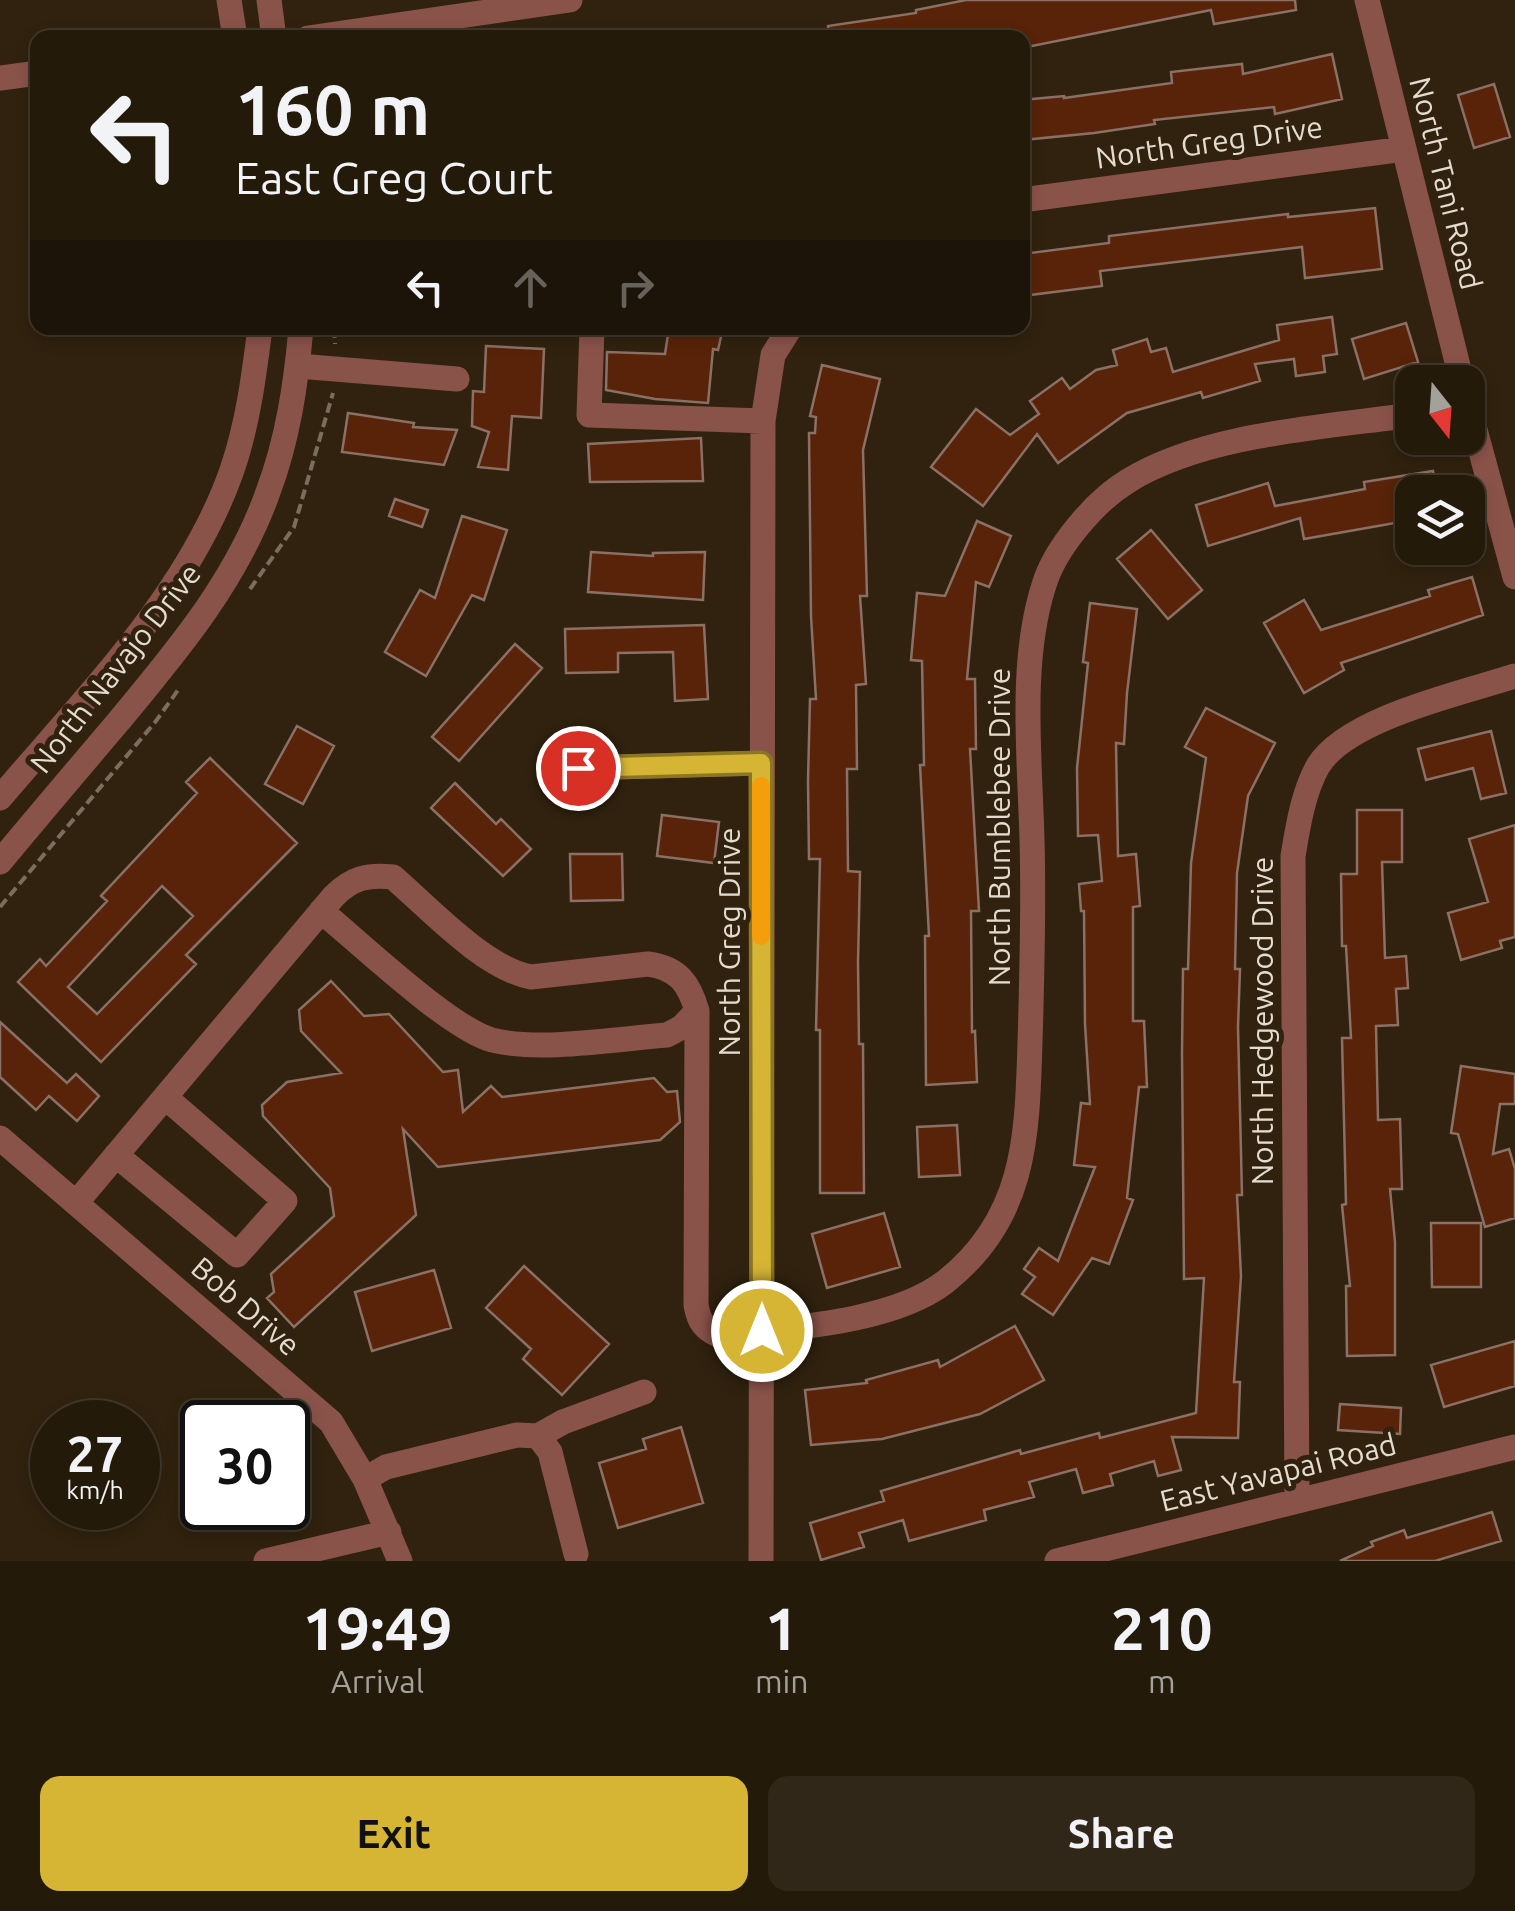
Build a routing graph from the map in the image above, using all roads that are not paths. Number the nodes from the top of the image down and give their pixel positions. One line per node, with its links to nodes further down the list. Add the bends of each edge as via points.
1 (229, 0): 5 (street)
2 (269, 0): 6 (street)
3 (570, 0): 7 (street)
4 (1366, 0): 10 (street, North Tani Road)
5 (233, 30)
6 (273, 30)
7 (363, 30)
8 (30, 74): 9 (street)
9 (0, 78)
10 (1404, 149): 11 (street, North Greg Drive); 16 (street, North Tani Road)
11 (1030, 199)
12 (259, 335): 23 (street, North Navajo Drive, via 232,470 195,549)
13 (300, 335): 17 (street, North Navajo Drive)
14 (592, 335): 20 (street, via 589,416)
15 (786, 335): 20 (street, North Greg Drive, via 773,355)
16 (1458, 365)
17 (298, 366): 18 (street); 25 (street, North Navajo Drive, via 268,494 239,558 213,603)
18 (456, 379)
19 (1395, 417): 36 (street, North Bumblebee Drive, via 1252,437 1180,458 1127,481 1076,526 1044,583 1033,642 1027,1133 1012,1190 988,1239 944,1283 884,1312)
20 (763, 422): 26 (street, North Greg Drive)
21 (1481, 455): 22 (street)
22 (1515, 577)
23 (104, 675): 25 (street); 28 (street, North Navajo Drive)
24 (1515, 676): 41 (street, North Hedgewood Drive, via 1344,738 1319,765 1300,815 1293,856)
25 (135, 702): 29 (street, North Navajo Drive)
26 (761, 763): 27 (street); 36 (street, North Greg Drive)
27 (578, 768)
28 (0, 798)
29 (0, 862)
30 (321, 911): 31 (street, via 456,1022 488,1039 520,1045 667,1036); 31 (street, via 349,882 393,878 515,974 666,966 687,984); 32 (street)
31 (697, 1011): 36 (street, North Bumblebee Drive, via 696,1305 707,1330 720,1336)
32 (165, 1097): 34 (street); 34 (street, via 285,1201 238,1255)
33 (0, 1138): 35 (street, Bob Drive)
34 (116, 1156): 35 (street)
35 (76, 1203): 40 (street, Bob Drive, via 331,1422)
36 (762, 1331): 46 (street, North Greg Drive)
37 (644, 1392): 38 (street)
38 (538, 1436): 40 (street, via 517,1434); 43 (street, via 550,1452)
39 (1515, 1447): 41 (street, East Yavapai Road)
40 (365, 1478): 42 (street, Bob Drive)
41 (1297, 1501): 47 (street, East Yavapai Road)
42 (389, 1532): 44 (street); 45 (street, Bob Drive)
43 (576, 1554)
44 (266, 1561)
45 (400, 1561)
46 (761, 1561)
47 (1058, 1561)

